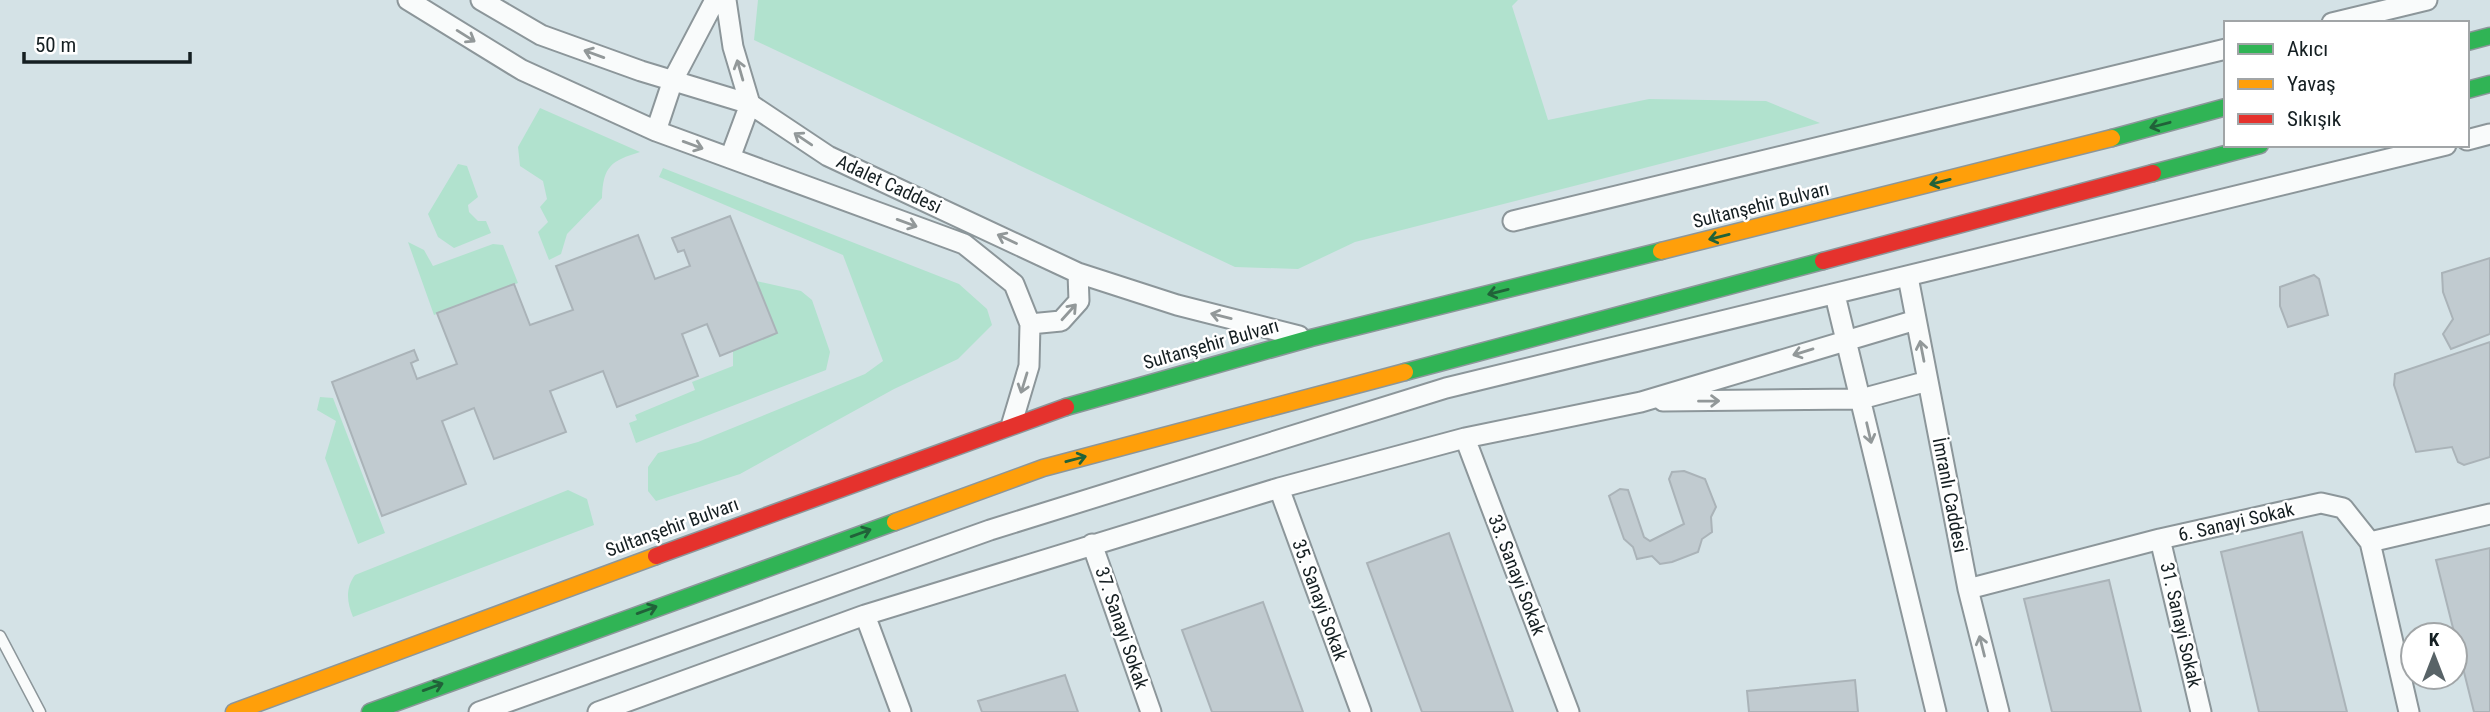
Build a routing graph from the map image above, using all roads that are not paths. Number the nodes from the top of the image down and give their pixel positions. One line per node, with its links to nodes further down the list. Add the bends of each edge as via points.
1 (408, 0): 15 (street, Adalet Caddesi, one-way to 15, via 522,70)
2 (481, 0): 10 (street, Adalet Caddesi, one-way to 2, via 541,35)
3 (715, 0): 10 (street)
4 (726, 0): 13 (street, one-way to 4, via 733,47)
5 (2427, 0): 6 (street)
6 (2340, 21)
7 (2490, 36): 8 (highway)
8 (2469, 41)
9 (2224, 48): 21 (street)
10 (673, 80): 13 (street, Adalet Caddesi); 15 (street)
11 (2490, 84): 12 (highway)
12 (2469, 89)
13 (750, 104): 20 (street); 22 (street, Adalet Caddesi, one-way to 13, via 828,156)
14 (2224, 108): 27 (highway, Sultanşehir Bulvarı, one-way to 27)
15 (656, 131): 20 (street, Adalet Caddesi, one-way to 20)
16 (2490, 135): 17 (street)
17 (2469, 140)
18 (2252, 147): 45 (highway, one-way to 18, via 1043,468)
19 (2438, 147): 23 (street)
20 (730, 158): 26 (street, Adalet Caddesi, one-way to 26, via 964,244 1014,284)
21 (1513, 221)
22 (1078, 272): 26 (street, one-way to 22, via 1061,321 1079,301); 27 (street, Adalet Caddesi, one-way to 22, via 1177,305)
23 (1908, 276): 24 (street); 25 (street, İmranlı Caddesi)
24 (1835, 295): 28 (street); 46 (street, via 1446,388 990,530)
25 (1916, 320): 28 (street); 29 (street, İmranlı Caddesi, one-way to 25)
26 (1030, 324): 32 (street, Adalet Caddesi, one-way to 32, via 1029,366)
27 (1311, 338): 32 (highway, Sultanşehir Bulvarı)
28 (1846, 339): 30 (street); 31 (street, one-way to 31)
29 (1928, 381): 30 (street); 39 (street, İmranlı Caddesi)
30 (1861, 399): 31 (street, one-way to 30); 53 (street, one-way to 53)
31 (1641, 402): 33 (street)
32 (1012, 424): 44 (highway, Sultanşehir Bulvarı)
33 (1465, 438): 34 (street); 52 (street, 33. Sanayi Sokak)
34 (1279, 488): 38 (street); 51 (street, 35. Sanayi Sokak)
35 (2490, 514): 37 (street)
36 (2160, 539): 37 (street, 6. Sanayi Sokak, via 2321,503 2343,508); 39 (street, 6. Sanayi Sokak); 55 (street, 31. Sanayi Sokak)
37 (2370, 542): 56 (street)
38 (1092, 544): 40 (street); 50 (street, 37. Sanayi Sokak)
39 (1968, 589): 54 (street, İmranlı Caddesi, one-way to 39)
40 (865, 615): 42 (street); 49 (street)
41 (0, 636): 43 (lane)
42 (645, 693): 47 (street); 48 (street)
43 (40, 712)
44 (234, 712)
45 (370, 712)
46 (479, 712)
47 (598, 712)
48 (652, 712)
49 (901, 712)
50 (1151, 712)
51 (1361, 712)
52 (1569, 712)
53 (1936, 712)
54 (1999, 712)
55 (2201, 712)
56 (2409, 712)

